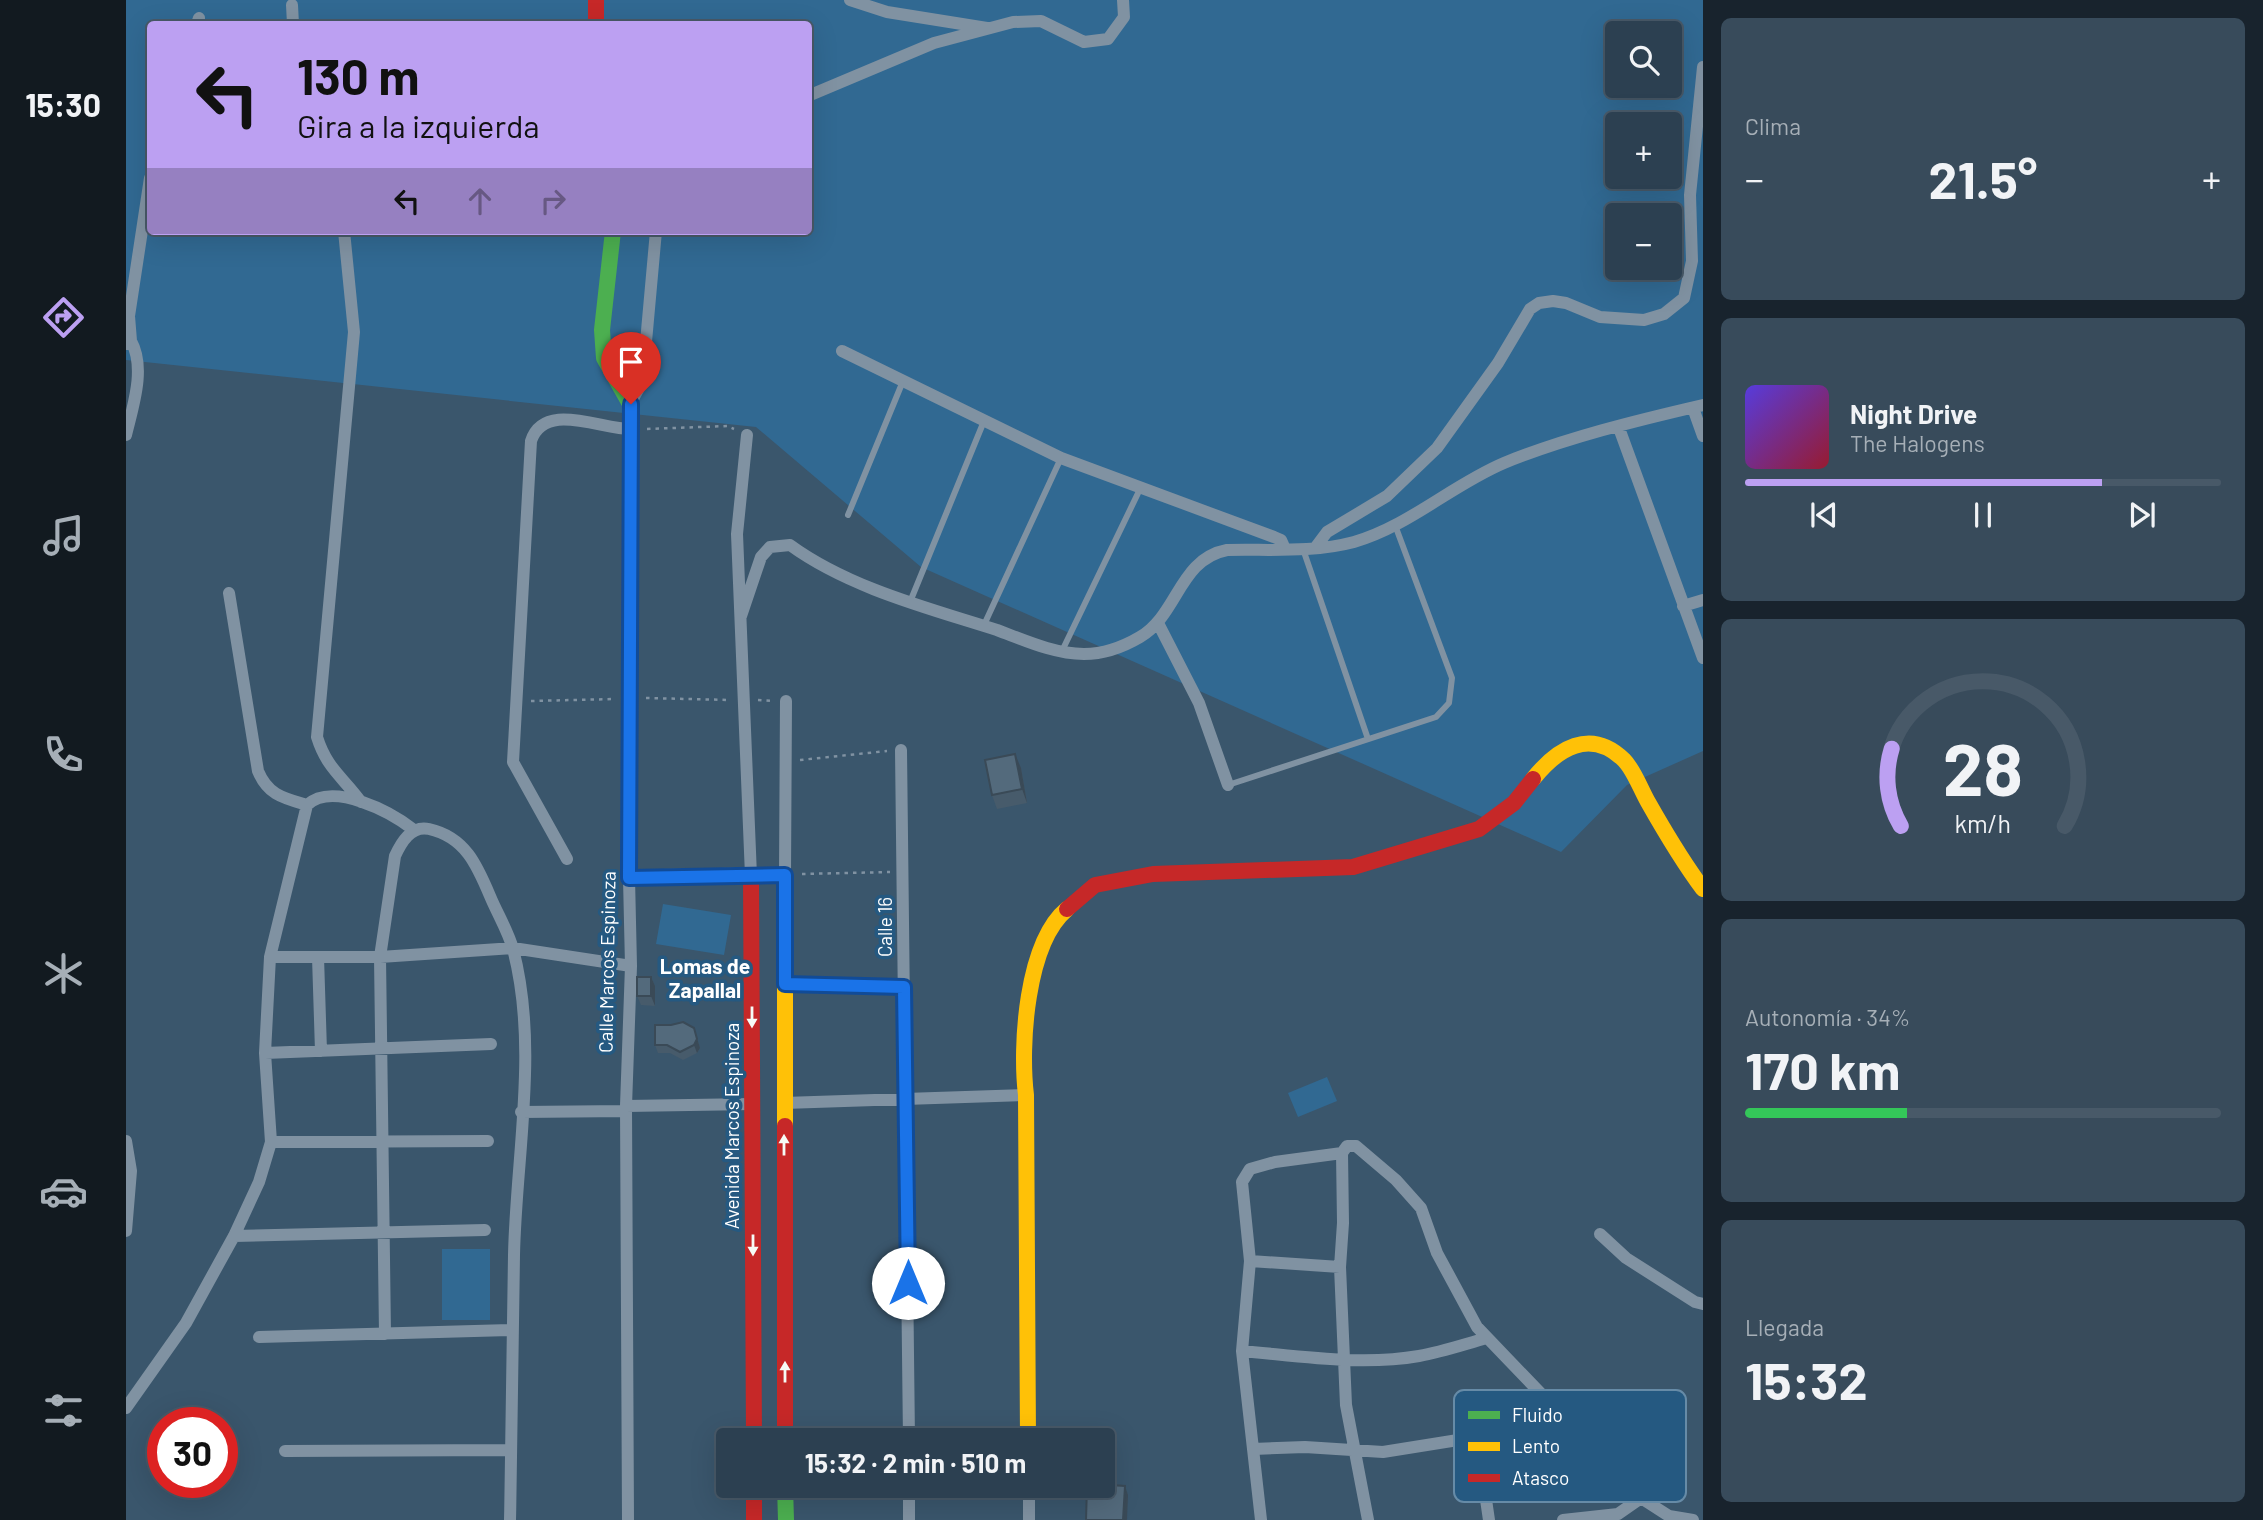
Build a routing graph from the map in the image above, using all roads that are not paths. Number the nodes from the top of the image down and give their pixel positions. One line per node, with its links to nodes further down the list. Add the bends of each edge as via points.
1 (596, 0): 6 (street)
2 (850, 0): 7 (street, via 887,12)
3 (1123, 0): 7 (street, via 1124,17 1108,39 1084,42 1041,21 1025,20)
4 (292, 5): 5 (street)
5 (293, 21)
6 (596, 21)
7 (991, 29): 9 (street, via 934,43)
8 (1703, 67): 29 (street, via 1690,195 1692,261 1684,298 1664,314 1644,320 1600,317 1553,301 1530,309 1429,457 1387,496)
9 (812, 94)
10 (147, 198): 14 (street)
11 (344, 235): 44 (street, via 354,332 317,737 329,766)
12 (612, 235): 17 (street, via 602,330 604,358)
13 (656, 235): 17 (street, via 644,364)
14 (129, 343): 22 (street, via 139,355)
15 (842, 351): 16 (street)
16 (903, 381): 19 (street); 27 (lane)
17 (631, 404): 21 (street, Calle Marcos Espinoza)
18 (1698, 406): 20 (street); 24 (street)
19 (984, 421): 25 (street); 33 (lane)
20 (1619, 428): 28 (street, via 1502,464); 34 (street)
21 (631, 429): 47 (street, via 555,418 534,431 531,441 513,762); 50 (street, Calle Marcos Espinoza)
22 (126, 435)
23 (747, 435): 35 (street, Avenida Marcos Espinoza, via 737,534)
24 (1703, 436)
25 (1061, 458): 26 (street); 37 (lane)
26 (1140, 487): 30 (street, via 1274,537); 38 (lane)
27 (848, 515)
28 (1395, 525): 29 (street, via 1356,541); 41 (lane, via 1452,678 1452,695 1436,716)
29 (1309, 548): 30 (street); 41 (lane)
30 (1285, 549): 36 (street, via 1227,550 1204,558 1191,570)
31 (229, 593): 45 (street, via 258,771 275,796)
32 (1703, 600): 34 (street)
33 (910, 602): 35 (street, via 814,563 790,545 779,544 761,557); 37 (street)
34 (1683, 606): 39 (street)
35 (741, 617): 49 (street, Avenida Marcos Espinoza)
36 (1158, 623): 38 (street, via 1138,638 1107,651); 43 (street, via 1199,703)
37 (984, 626): 38 (street)
38 (1062, 651)
39 (1703, 658)
40 (786, 701): 48 (street)
41 (1368, 739): 43 (lane)
42 (901, 750): 58 (street, Calle 16)
43 (1228, 785)
44 (361, 802): 45 (street, via 329,796); 46 (street, via 394,814)
45 (307, 805): 53 (street)
46 (414, 831): 52 (street, via 426,828 443,834 466,850); 55 (street, via 395,856)
47 (567, 859)
48 (785, 875): 49 (street); 57 (street)
49 (751, 876): 50 (street); 66 (street, Avenida Marcos Espinoza, one-way to 66)
50 (629, 878): 56 (street, Calle Marcos Espinoza)
51 (1703, 889): 63 (street, via 1679,857 1623,760 1595,744 1568,746 1548,760 1514,803 1479,829 1353,867 1153,874 1095,885 1062,913 1039,954 1022,1060)
52 (513, 948): 55 (street); 56 (street); 68 (street, via 524,1043)
53 (270, 957): 54 (street); 62 (street)
54 (318, 957): 55 (street); 61 (street)
55 (380, 957): 60 (street)
56 (631, 966): 67 (street, Calle Marcos Espinoza)
57 (785, 984): 58 (street); 65 (street)
58 (904, 987): 64 (street, Calle 16)
59 (491, 1044): 60 (street)
60 (381, 1048): 61 (street); 70 (street)
61 (321, 1051): 62 (street)
62 (265, 1053): 72 (street)
63 (1026, 1095): 64 (street); 93 (street)
64 (906, 1100): 65 (street); 92 (street, Calle 16)
65 (784, 1103): 91 (street, one-way to 65)
66 (753, 1104): 67 (street); 90 (street, Avenida Marcos Espinoza, one-way to 90)
67 (626, 1108): 68 (street); 108 (street, Calle Marcos Espinoza)
68 (522, 1112): 82 (street)
69 (126, 1141): 75 (street, via 131,1171)
70 (382, 1141): 71 (street); 72 (street); 76 (street)
71 (488, 1141)
72 (271, 1142): 78 (street)
73 (1342, 1153): 79 (street, via 1250,1169 1242,1182); 80 (street); 85 (street, via 1348,1146 1356,1146 1421,1208 1465,1309)
74 (485, 1230): 76 (street)
75 (126, 1231)
76 (384, 1232): 78 (street); 83 (street)
77 (1600, 1234): 81 (street, via 1626,1258)
78 (234, 1237): 89 (street, via 186,1324)
79 (1250, 1261): 80 (street); 86 (street)
80 (1340, 1267): 87 (street)
81 (1703, 1304)
82 (512, 1330): 83 (street); 97 (street)
83 (385, 1334): 84 (street)
84 (259, 1337)
85 (1487, 1338): 87 (street, via 1419,1356); 88 (street)
86 (1242, 1351): 87 (street); 96 (street)
87 (1344, 1360): 95 (street)
88 (1538, 1390)
89 (126, 1408)
90 (754, 1428)
91 (785, 1428)
92 (909, 1428)
93 (1028, 1428)
94 (1454, 1441): 95 (street, via 1383,1452)
95 (1353, 1448): 96 (street); 114 (street)
96 (1253, 1449): 113 (street)
97 (511, 1450): 98 (street); 107 (street)
98 (285, 1451)
99 (754, 1498): 109 (street)
100 (785, 1498): 110 (street)
101 (909, 1498): 111 (street)
102 (1029, 1498): 112 (street)
103 (1486, 1502): 115 (street)
104 (1636, 1502): 106 (street)
105 (1647, 1502): 117 (street, via 1669,1516)
106 (1618, 1517): 116 (street)
107 (510, 1520)
108 (628, 1520)
109 (754, 1520)
110 (786, 1520)
111 (909, 1520)
112 (1029, 1520)
113 (1261, 1520)
114 (1368, 1520)
115 (1489, 1520)
116 (1563, 1520)
117 (1693, 1520)

